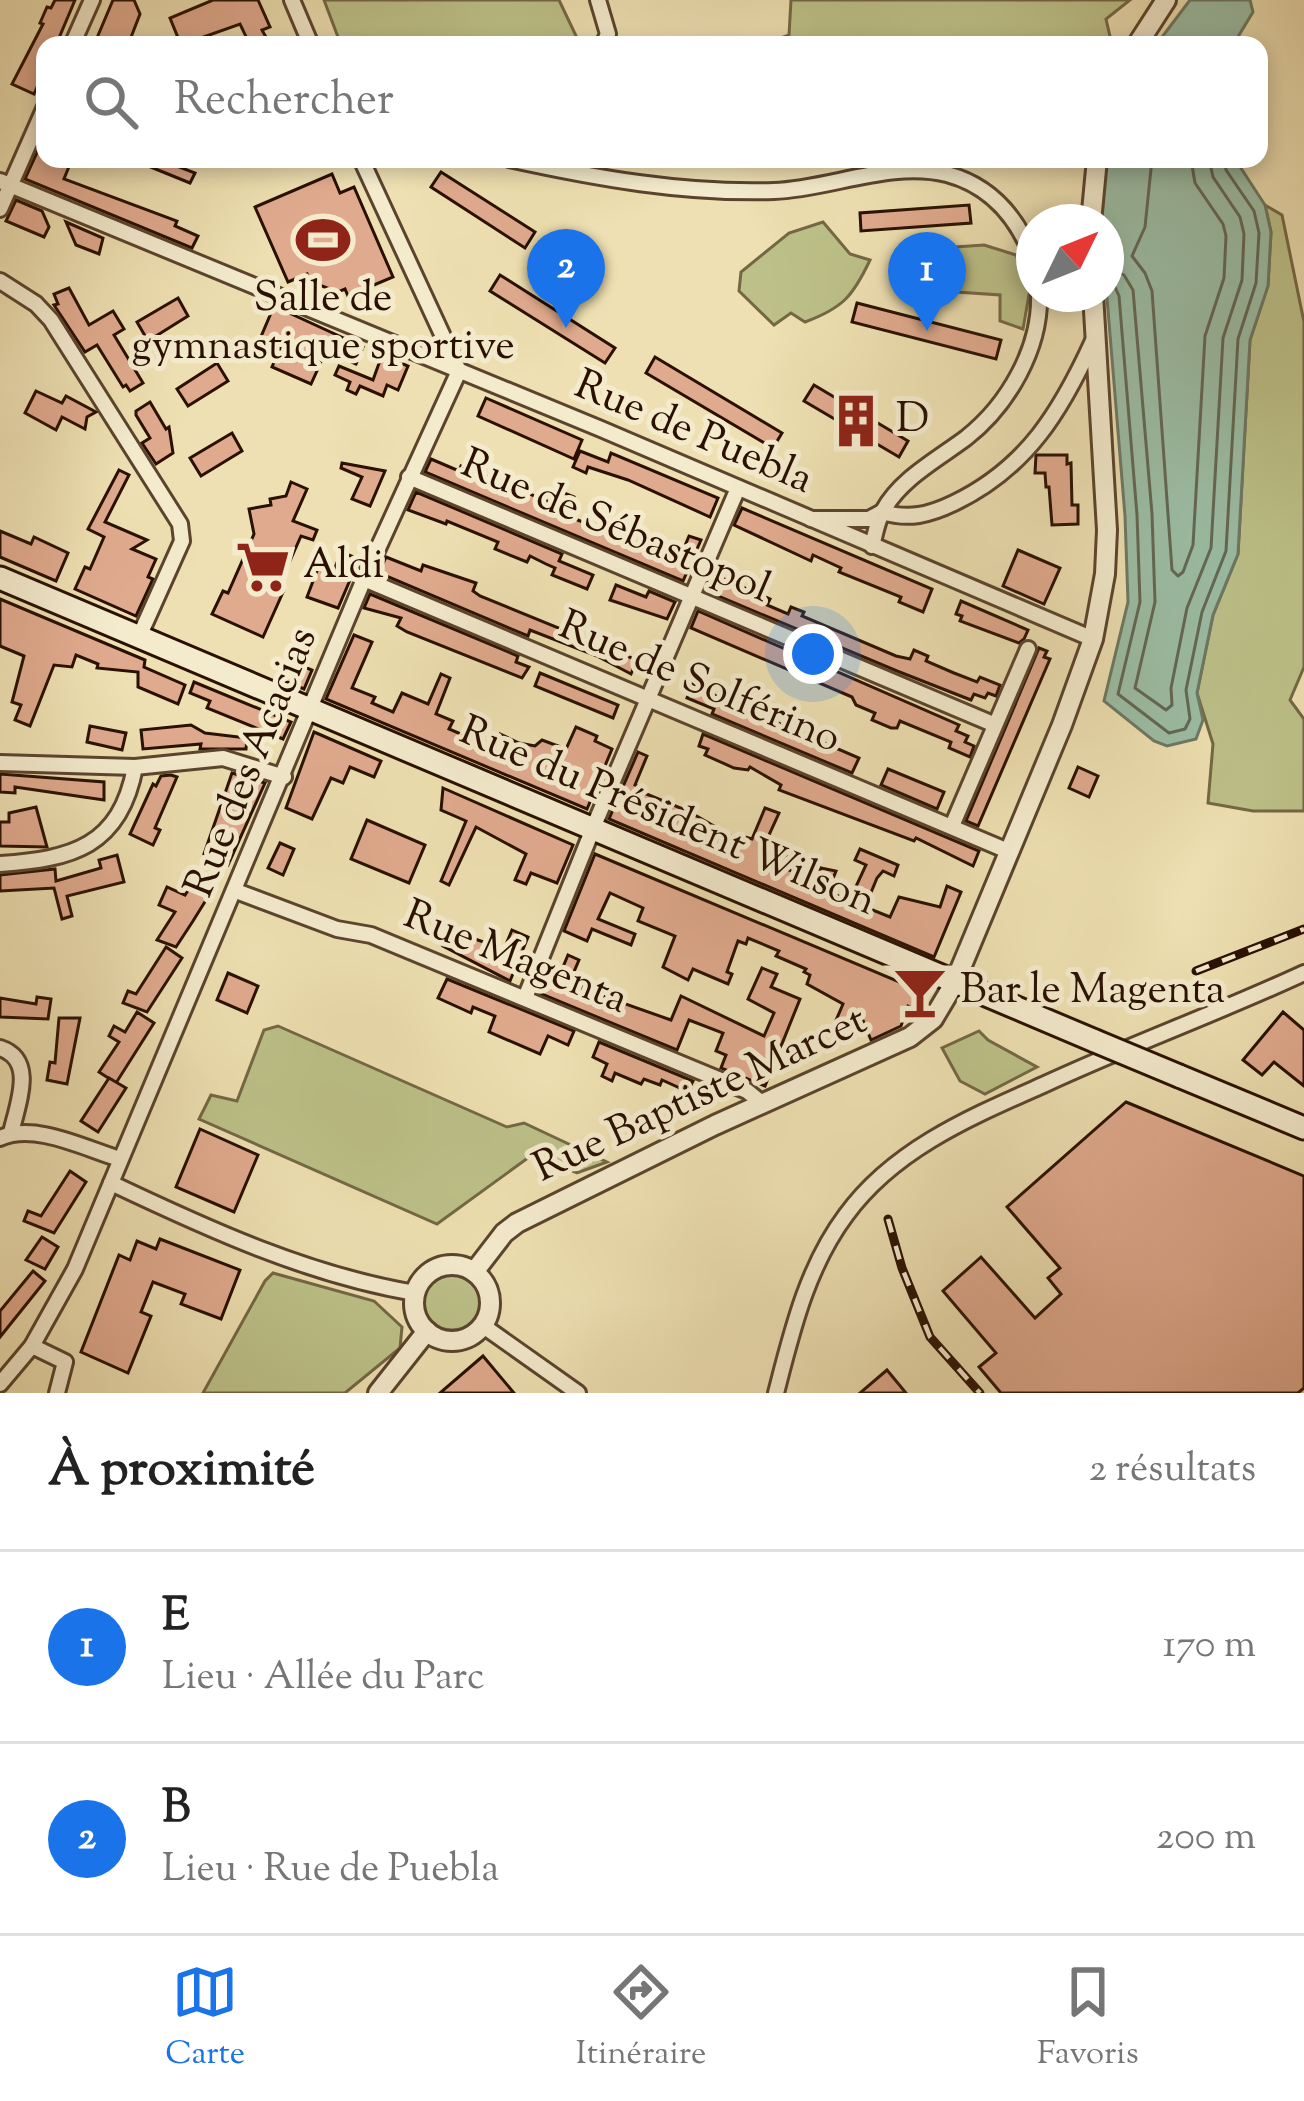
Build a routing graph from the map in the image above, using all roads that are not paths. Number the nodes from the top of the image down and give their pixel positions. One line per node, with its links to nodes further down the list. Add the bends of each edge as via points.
1 (92, 0): 5 (street)
2 (292, 0): 6 (street)
3 (598, 0): 7 (street)
4 (1166, 0): 8 (street)
5 (76, 36)
6 (307, 36)
7 (607, 36)
8 (1143, 36)
9 (36, 124): 13 (street)
10 (365, 168): 21 (street)
11 (556, 168): 16 (street, via 711,190 803,189 909,170 949,175 991,195)
12 (1096, 168): 14 (street)
13 (5, 184): 15 (street); 21 (street, Rue de Puebla)
14 (1093, 204)
15 (0, 208)
16 (1016, 223)
17 (0, 281): 30 (street, via 51,320 180,524 182,541)
18 (1038, 312): 24 (street, via 1003,399)
19 (1094, 312): 20 (street, Rue Baptiste Marcet)
20 (1095, 336): 24 (street, via 1061,409 1004,474 922,515); 31 (street, Rue Baptiste Marcet, via 1107,530)
21 (459, 371): 22 (street, Rue des Acacias); 23 (street, Rue de Puebla)
22 (410, 477): 28 (street, Rue des Acacias); 29 (street, Rue de Sébastopol)
23 (738, 488): 25 (street, Rue de Puebla); 29 (street)
24 (876, 515): 25 (street); 26 (street)
25 (808, 519): 26 (street, Rue de Puebla)
26 (865, 544): 31 (street, Rue de Puebla)
27 (0, 578): 30 (main road, Rue du Président Wilson)
28 (364, 579): 33 (street, Rue de Solférino); 34 (street, Rue des Acacias)
29 (692, 596): 33 (street); 35 (street, Rue de Sébastopol)
30 (139, 638): 34 (main road, Rue du Président Wilson)
31 (1093, 639): 41 (street, Rue Baptiste Marcet)
32 (1028, 650): 35 (street)
33 (649, 700): 39 (street, Rue de Solférino); 40 (street)
34 (311, 710): 38 (street, Rue des Acacias); 40 (main road, Rue du Président Wilson)
35 (993, 724): 39 (street)
36 (0, 763): 37 (street)
37 (135, 767): 38 (street, via 223,758); 42 (street, via 124,804 87,847 53,860)
38 (284, 777): 43 (street, Rue des Acacias)
39 (952, 826): 41 (street, Rue de Solférino)
40 (592, 830): 45 (main road, Rue du Président Wilson); 46 (street)
41 (1008, 851): 45 (street, Rue Baptiste Marcet)
42 (0, 864)
43 (236, 891): 46 (street, Rue Magenta); 51 (street, Rue des Acacias)
44 (1304, 973): 62 (street, via 1063,1075 909,1154 865,1192 817,1261)
45 (955, 982): 48 (street, Rue Baptiste Marcet, via 923,1030); 49 (main road, Rue du Président Wilson, bridge)
46 (525, 998): 48 (street, Rue Magenta)
47 (0, 1048): 50 (street, via 23,1073)
48 (762, 1103): 53 (street, Rue Baptiste Marcet, via 510,1227)
49 (1304, 1128)
50 (6, 1135): 51 (street, via 40,1135)
51 (120, 1160): 52 (street, Rue des Acacias)
52 (111, 1183): 54 (street, via 283,1258); 57 (street, Rue des Acacias)
53 (474, 1272): 54 (street, via 439,1267); 55 (street, via 489,1297)
54 (415, 1293): 56 (street)
55 (482, 1325): 56 (street, via 456,1340); 61 (street)
56 (427, 1331): 60 (street)
57 (32, 1346): 58 (street, Rue des Acacias); 59 (street, via 65,1362)
58 (0, 1384)
59 (57, 1393)
60 (378, 1393)
61 (578, 1393)
62 (776, 1393)

